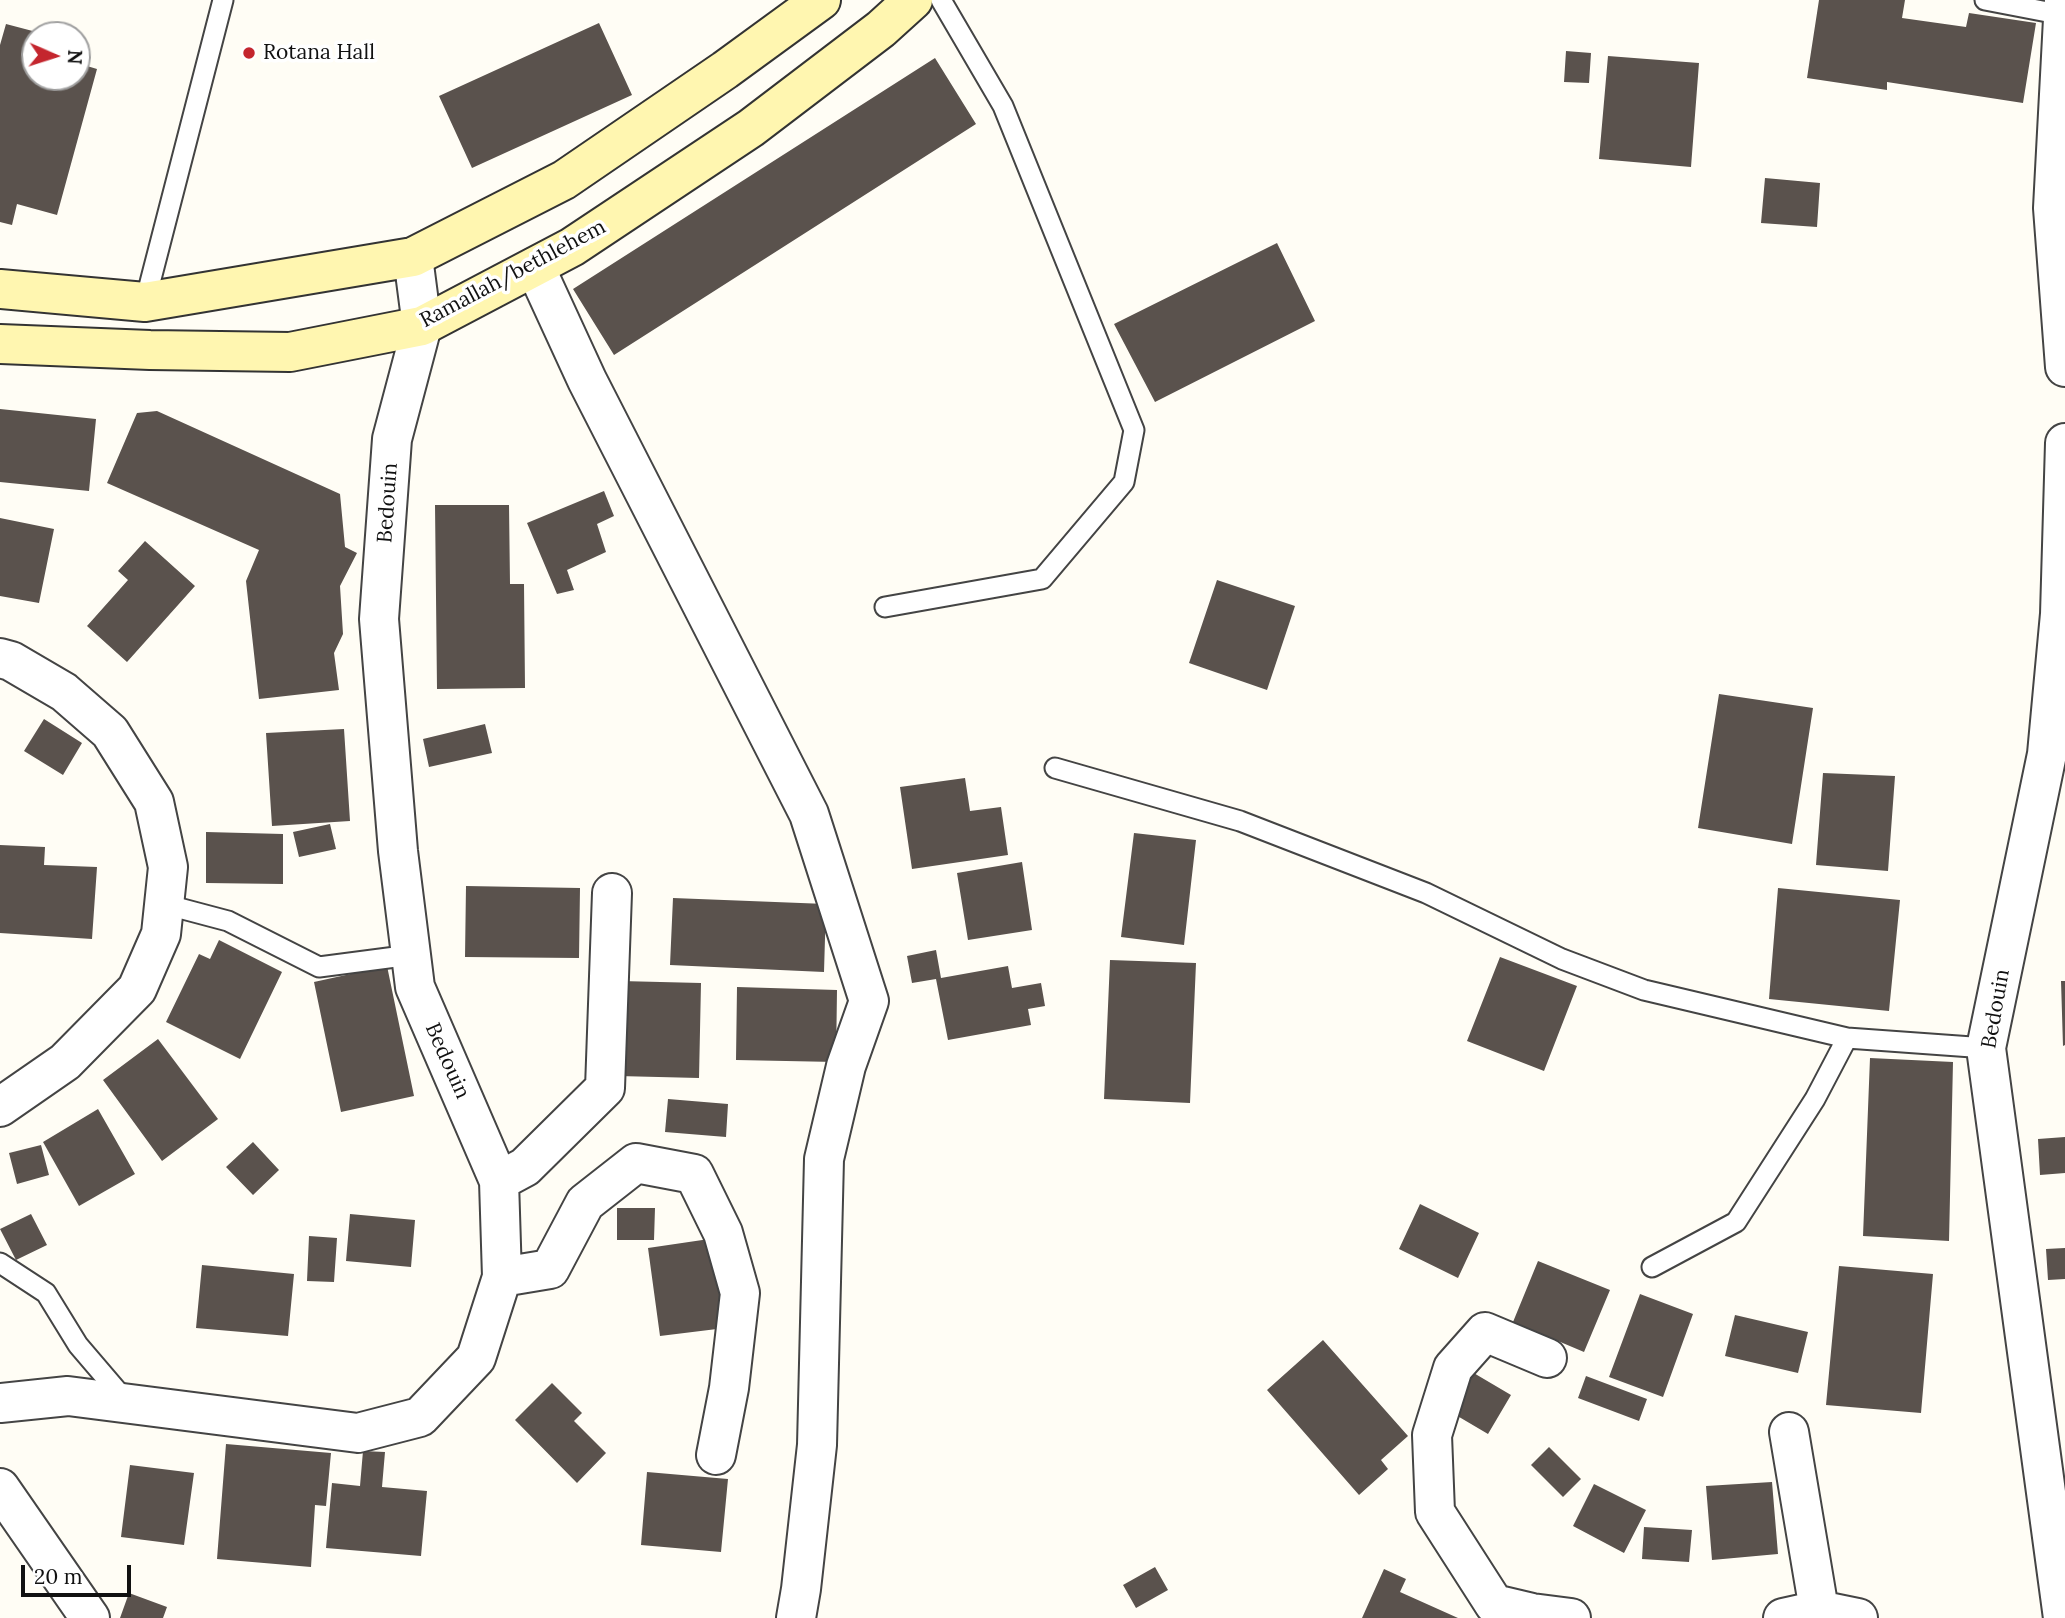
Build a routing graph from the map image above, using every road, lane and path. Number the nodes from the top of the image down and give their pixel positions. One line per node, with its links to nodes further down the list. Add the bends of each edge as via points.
1 (223, 0): 10 (lane)
2 (821, 0): 7 (main road, via 564,180)
3 (913, 0): 8 (main road, Ramallah/bethlehem, via 751,128)
4 (941, 0): 15 (lane, via 1003,106 1134,430 1124,482 1042,579)
5 (1985, 0): 6 (lane)
6 (2064, 8): 13 (street, via 2053,208)
7 (413, 257): 10 (main road); 11 (street, Bedouin)
8 (535, 267): 11 (main road, Ramallah/bethlehem); 36 (street, via 587,380 809,814 869,1001 846,1066 824,1159 817,1445)
9 (0, 289): 10 (main road)
10 (145, 302)
11 (422, 326): 12 (main road, Ramallah/bethlehem, via 290,352); 20 (street, Bedouin, via 392,439 380,619)
12 (0, 344)
13 (2065, 367)
14 (2065, 443): 22 (street, Bedouin, via 2060,614 2047,754)
15 (885, 607)
16 (0, 659): 19 (street, via 64,692 110,732 154,802 168,867)
17 (1055, 768): 21 (lane, via 1240,821 1426,893 1562,959 1644,990)
18 (612, 893): 24 (street, via 605,1088 525,1167)
19 (164, 904): 20 (lane, via 228,921 319,967); 23 (street, via 162,934 137,989 65,1062)
20 (411, 955): 24 (street, Bedouin, via 415,987)
21 (1847, 1038): 22 (lane); 26 (lane, via 1815,1099 1736,1223)
22 (1986, 1048): 40 (street, Bedouin)
23 (0, 1107)
24 (499, 1181): 27 (street, Bedouin)
25 (0, 1263): 30 (lane, via 46,1293 78,1345)
26 (1652, 1267)
27 (502, 1277): 30 (street, Bedouin, via 476,1358 420,1417 358,1433); 32 (street, via 550,1269 585,1203 636,1163 694,1174 723,1233 740,1293)
28 (1547, 1358): 37 (street, via 1485,1332 1453,1368 1432,1434 1435,1512 1494,1604)
29 (0, 1403): 30 (street, Bedouin, via 68,1396)
30 (131, 1406)
31 (1789, 1432): 34 (street)
32 (716, 1455)
33 (0, 1488): 35 (street)
34 (1819, 1610): 38 (street); 39 (street)
35 (90, 1618)
36 (796, 1618)
37 (1571, 1618)
38 (1783, 1618)
39 (1858, 1618)
40 (2063, 1618)

